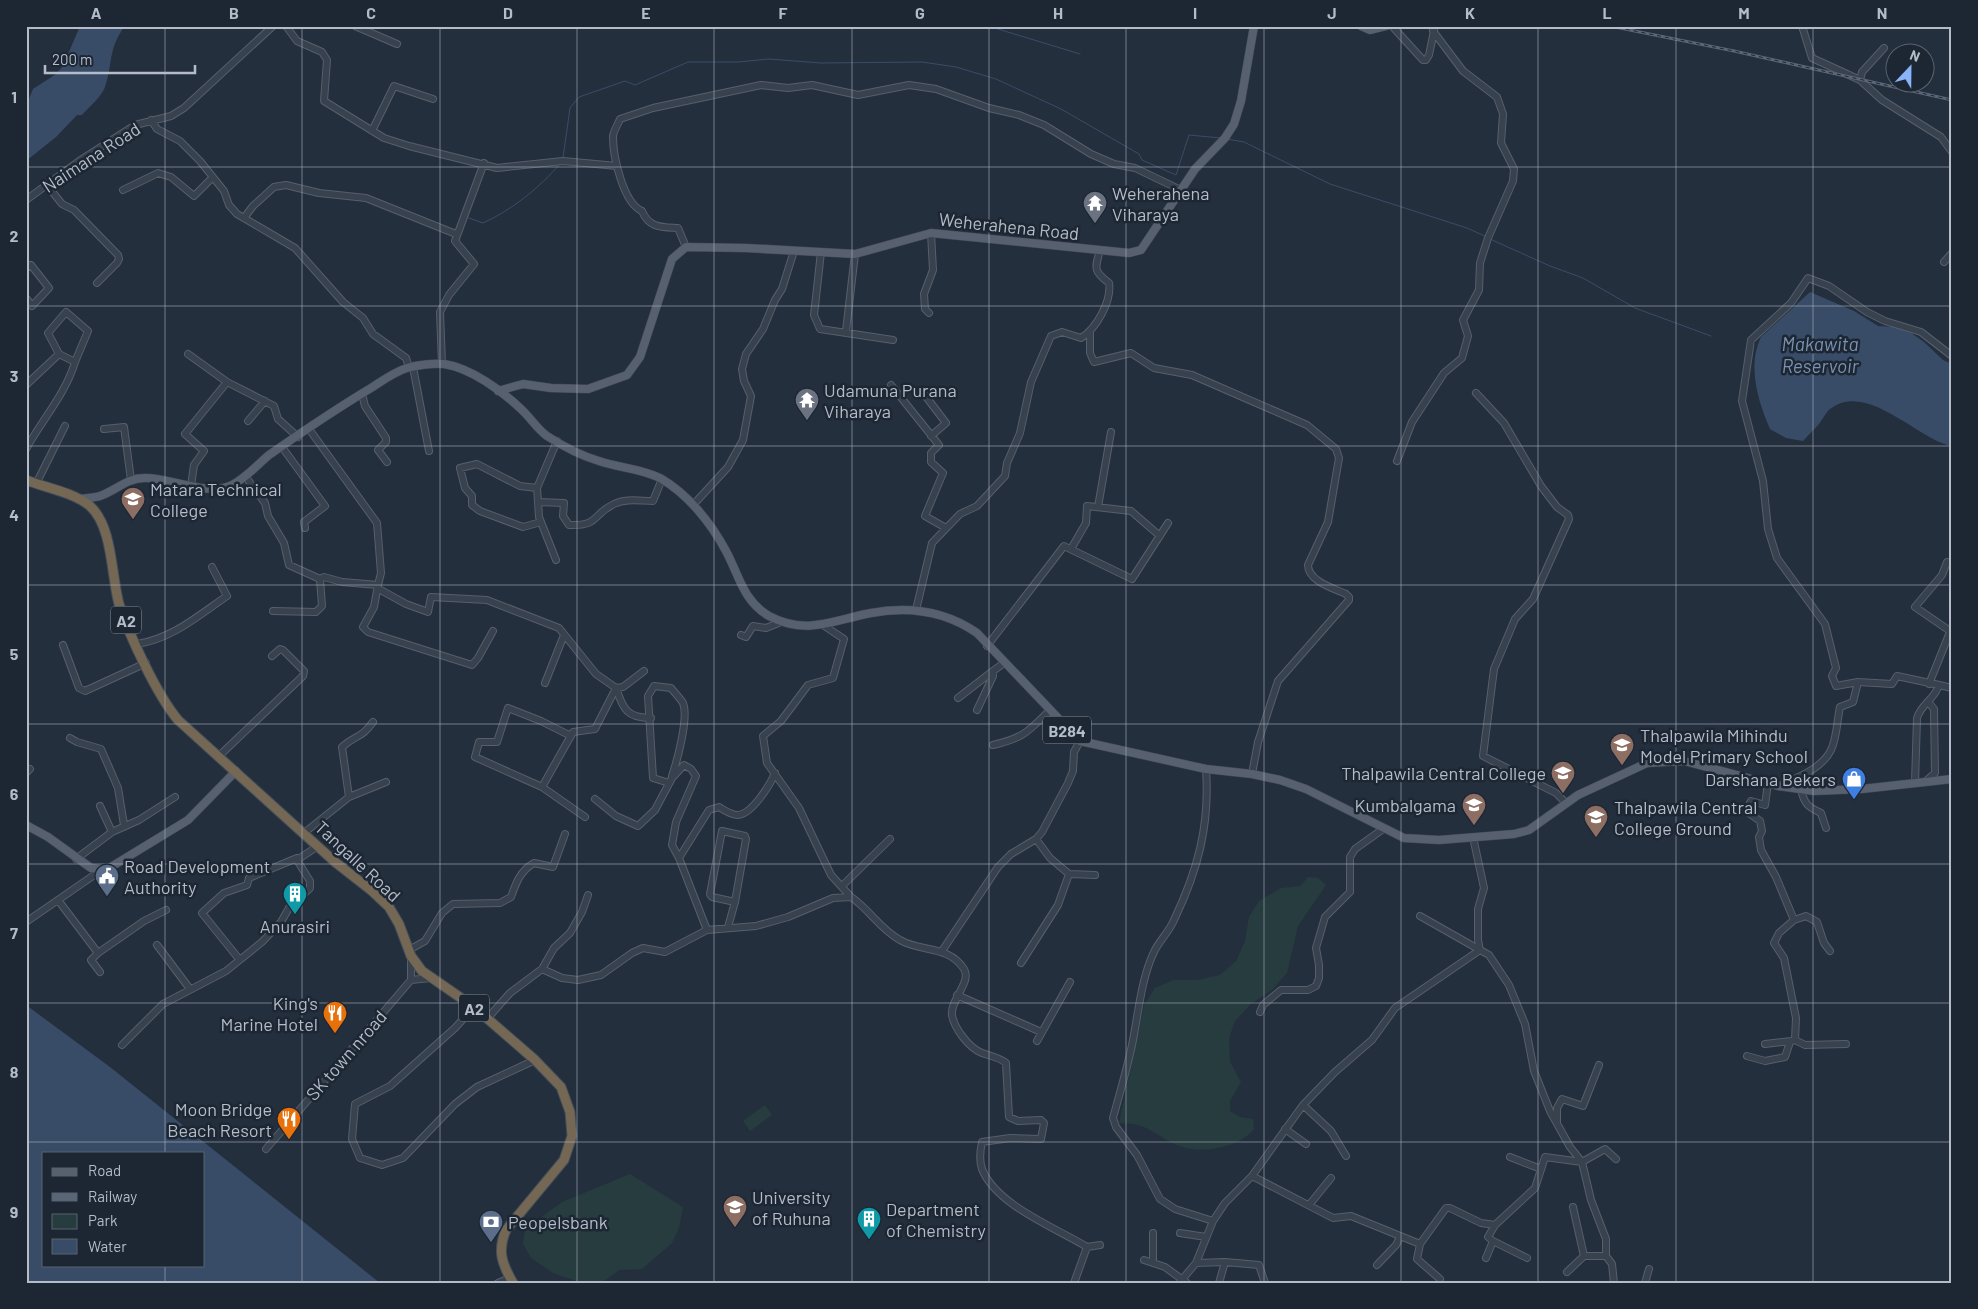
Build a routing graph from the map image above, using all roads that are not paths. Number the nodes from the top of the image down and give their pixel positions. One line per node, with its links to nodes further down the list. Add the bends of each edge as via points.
1 (272, 26): 14 (street, Naimana Road, via 184,108 170,116)
2 (286, 26): 15 (street, via 297,41 322,52 327,60 324,101)
3 (355, 26): 10 (street)
4 (1254, 26): 22 (main road, Weherahena Road, via 1234,124)
5 (1361, 26): 6 (main road, via 1370,30)
6 (1386, 26)
7 (1392, 26): 9 (street, via 1422,60 1426,60 1428,55)
8 (1802, 26): 12 (street, via 1812,58)
9 (1434, 28): 66 (street, via 1463,71 1497,96 1503,114 1501,143 1514,169 1514,181 1488,238 1480,263 1479,290 1463,320 1468,336 1462,358 1444,372 1412,422)
10 (397, 44)
11 (1884, 48): 12 (street, via 1862,72)
12 (1860, 80): 16 (street, via 1882,100 1941,137)
13 (433, 99): 15 (street, via 394,86)
14 (151, 120): 19 (street, via 157,129 180,141); 20 (street, Naimana Road, via 135,125)
15 (372, 131): 17 (street, via 409,146)
16 (1952, 152)
17 (484, 163): 18 (street, via 497,168 563,161); 26 (street)
18 (617, 166): 22 (street, via 613,135 620,119 653,108 761,85 788,88 812,85 858,96 909,86 936,89 1019,115 1091,154 1114,164 1135,168); 27 (street, via 624,186 646,220 654,226 678,228)
19 (212, 178): 21 (street, via 194,196 171,177 158,172); 24 (street, via 224,191 229,205)
20 (47, 185): 23 (street, Naimana Road); 35 (street, via 62,204 74,210 118,255 117,262)
21 (123, 190)
22 (1181, 190): 28 (main road, Weherahena Road, via 1141,250 1129,253)
23 (26, 200)
24 (244, 218): 26 (street, via 274,187 286,185 319,194 366,198); 46 (street, via 295,248 343,302 363,318 373,334 406,358)
25 (931, 233): 28 (main road, Weherahena Road); 32 (main road, Weherahena Road); 37 (street, via 933,270 924,294 925,310)
26 (456, 234): 45 (street, via 455,241 474,264 448,295 440,312)
27 (686, 247): 29 (main road, Weherahena Road); 50 (main road, via 672,259 640,357 627,375 588,389 523,384)
28 (1100, 250): 39 (street, via 1095,267 1098,275 1108,283 1110,294)
29 (794, 251): 30 (main road, Weherahena Road); 77 (street, via 782,289 774,300 763,329 746,354 742,369 751,396 742,440 728,466)
30 (822, 252): 32 (main road, Weherahena Road); 38 (street, via 814,315 820,329)
31 (1952, 253): 33 (street)
32 (855, 254): 38 (street)
33 (1944, 262)
34 (26, 268): 36 (street, via 31,265 49,288 32,306)
35 (96, 283)
36 (26, 298)
37 (929, 313)
38 (846, 331): 40 (street)
39 (1090, 332): 82 (street, via 1081,338 1062,332 1051,336 1031,382 1020,433 1005,476 977,506 960,514); 126 (street, via 1090,353 1094,362 1131,353 1154,368 1192,375 1307,426 1336,449 1339,458 1328,522 1308,570 1313,578 1346,594 1349,600 1278,681 1258,742)
40 (893, 340)
41 (59, 354): 44 (street); 44 (street, via 48,333 66,312 88,331); 48 (street)
42 (188, 354): 47 (street)
43 (1952, 356): 106 (street, via 1921,332 1866,312 1829,286 1808,278 1791,303 1750,340 1742,401 1763,481 1768,529 1778,558 1825,624 1836,668 1832,676 1836,686)
44 (75, 362): 64 (street, via 70,380)
45 (442, 364): 46 (main road, B284); 50 (main road, B284, via 473,375)
46 (411, 367): 52 (main road, B284); 65 (street)
47 (227, 382): 54 (street); 73 (street, via 185,434 204,452 194,466)
48 (26, 385)
49 (891, 385): 60 (street)
50 (498, 391): 62 (main road, B284, via 520,408 544,434)
51 (1476, 393): 139 (street, via 1504,423 1541,486 1569,519 1533,599 1515,619 1494,669 1483,756 1556,792)
52 (362, 394): 58 (main road, B284); 67 (street, via 365,406 386,438 378,450)
53 (924, 394): 60 (street, via 946,423)
54 (265, 400): 55 (street); 61 (street, via 274,406 278,419)
55 (248, 422)
56 (65, 426): 72 (street)
57 (104, 428): 71 (street, via 124,427)
58 (309, 428): 61 (main road, B284); 89 (street, via 377,523 381,573)
59 (1111, 432): 78 (street)
60 (931, 436): 82 (street, via 939,445 931,453 931,462 943,474 925,516)
61 (298, 437): 63 (main road, B284)
62 (557, 441): 69 (main road, B284, via 599,461 626,466); 74 (street)
63 (282, 447): 68 (main road, B284); 81 (street, via 325,506 304,522)
64 (26, 449)
65 (429, 451)
66 (1397, 461)
67 (387, 462)
68 (245, 476): 73 (main road, B284, via 225,488); 88 (street, via 265,503 268,516 284,543 289,565)
69 (662, 479): 76 (street, via 653,501 626,500 613,504 587,526 569,525 563,516 564,503); 77 (main road, B284)
70 (26, 480): 72 (highway, Tangalle Road / A2)
71 (131, 480): 73 (main road, B284, via 144,478); 75 (main road, B284, via 100,496)
72 (36, 484): 75 (highway, Tangalle Road / A2)
73 (191, 486)
74 (537, 488): 76 (street); 79 (street, via 520,486 477,464 460,468 464,488 472,496 472,506 522,527)
75 (79, 499): 98 (highway, Tangalle Road / A2, via 99,518 119,601)
76 (538, 502): 79 (street)
77 (694, 504): 92 (main road, B284, via 720,540 744,591 765,614)
78 (1098, 507): 83 (street, via 1131,511); 84 (street, via 1087,506 1086,523)
79 (541, 522): 85 (street)
80 (1168, 523): 83 (street)
81 (305, 528)
82 (946, 528): 90 (street, via 932,543)
83 (1160, 536): 84 (street, via 1132,579)
84 (1071, 549): 100 (street, via 1064,546)
85 (556, 560)
86 (1952, 563): 94 (street, via 1947,562 1942,575 1914,607)
87 (212, 567): 98 (street, via 227,596 178,630 151,642)
88 (320, 579): 89 (street); 91 (street, via 322,606 316,612)
89 (377, 586): 95 (street, via 374,607 364,627 368,632 472,665); 96 (street, via 406,604 428,612 431,597 487,600 559,628)
90 (916, 610): 93 (main road, B284, via 870,613); 100 (main road, B284, via 945,615 962,623)
91 (273, 611)
92 (781, 622): 93 (main road, B284, via 800,626); 97 (street, via 766,628 753,626 746,637)
93 (823, 625): 125 (street, via 844,639 833,678 808,685 781,721 763,736 767,763)
94 (1951, 629): 108 (street)
95 (493, 631)
96 (564, 635): 107 (street); 110 (street, via 596,674)
97 (741, 635)
98 (137, 644): 102 (highway, Tangalle Road / A2)
99 (63, 645): 102 (street, via 79,688 86,691)
100 (987, 646): 103 (main road, B284)
101 (272, 656): 122 (street, via 280,649 284,650 304,671 303,676)
102 (146, 663): 122 (highway, Tangalle Road / A2, via 170,710)
103 (1004, 663): 105 (street); 115 (main road, B284)
104 (644, 671): 110 (street, via 623,687)
105 (993, 671): 112 (street); 114 (street)
106 (1858, 682): 108 (street, via 1892,684 1897,676); 133 (street, via 1853,702 1840,707 1831,750 1807,773)
107 (545, 683)
108 (1929, 684): 109 (street)
109 (1939, 685): 111 (street); 113 (street)
110 (616, 688): 116 (street, via 622,707 636,718); 118 (street, via 595,729 574,732)
111 (1952, 688)
112 (958, 698)
113 (1928, 702): 130 (street, via 1934,709 1935,773); 131 (street, via 1917,718)
114 (976, 710)
115 (1050, 711): 120 (main road, B284); 121 (street, via 1026,734)
116 (651, 718): 128 (street, via 653,778); 128 (street, via 648,696 654,686 671,688 683,704 681,745)
117 (374, 722): 137 (street, via 365,734 342,747)
118 (571, 736): 134 (street); 134 (street, via 508,708 497,742 479,742 475,757)
119 (70, 738): 143 (street, via 101,750 118,788)
120 (1080, 742): 123 (main road, B284); 151 (street, via 1074,752 1073,771 1068,784)
121 (993, 745)
122 (219, 756): 124 (highway, Tangalle Road / A2)
123 (1206, 769): 126 (main road, B284); 211 (street, via 1207,820 1200,851 1175,919 1154,951 1135,1017 1133,1041 1114,1118 1116,1127 1150,1176 1160,1199 1175,1209)
124 (236, 771): 147 (highway, Tangalle Road / A2); 156 (main road, via 188,820 115,866)
125 (775, 773): 154 (street, via 769,788 746,812 738,815 719,807 709,810); 159 (street, via 799,808 830,875)
126 (1252, 774): 145 (main road, B284, via 1306,789)
127 (1952, 779): 130 (main road, B284)
128 (670, 780): 138 (street, via 655,810 638,826 616,816); 154 (street, via 684,765 696,776 676,822 672,845)
129 (386, 782): 137 (street)
130 (1925, 782): 131 (main road, B284)
131 (1915, 783): 135 (main road, B284, via 1862,789)
132 (1768, 784): 133 (main road, B284); 139 (main road, B284, via 1684,761 1647,763); 166 (street, via 1765,805 1751,801 1746,812 1760,821 1761,850)
133 (1778, 786): 135 (main road, B284)
134 (542, 788): 141 (street)
135 (1801, 789): 144 (street, via 1803,800 1807,806 1821,813)
136 (175, 796): 143 (street, via 139,820)
137 (349, 797): 147 (street)
138 (595, 799)
139 (1566, 803): 149 (main road, B284, via 1529,830)
140 (100, 806): 146 (street)
141 (585, 817)
142 (26, 825): 155 (main road)
143 (124, 825): 146 (street)
144 (1826, 828)
145 (1383, 829): 149 (main road, B284, via 1404,838 1439,840); 186 (street, via 1350,857 1350,892 1325,917 1316,948 1319,965 1316,986 1308,990 1281,990 1263,1005)
146 (112, 832): 155 (street)
147 (304, 833): 152 (highway, Tangalle Road / A2)
148 (565, 834): 175 (street, via 553,867 534,863 528,866 519,877 511,897 500,903 453,904 442,913 425,941)
149 (1473, 837): 171 (street, via 1484,888 1478,909)
150 (890, 839): 159 (street)
151 (1036, 839): 157 (street, via 1050,858); 172 (street, via 1011,854 998,867)
152 (318, 846): 153 (street); 175 (highway, Tangalle Road / A2, via 389,907)
153 (297, 858): 176 (street, via 298,865 310,881 310,888 289,908 271,933); 176 (street, via 249,878 247,885 224,893 202,913)
154 (679, 858): 169 (street)
155 (76, 859): 156 (main road)
156 (100, 871): 162 (street)
157 (1069, 874): 158 (street); 177 (street, via 1058,905)
158 (1095, 875)
159 (842, 886): 161 (street)
160 (588, 895): 178 (street, via 570,933 554,948)
161 (851, 897): 168 (street, via 833,898 756,926); 172 (street, via 900,940)
162 (58, 900): 167 (street); 174 (street)
163 (735, 902): 163 (street, via 710,894 722,831 745,836 746,839); 168 (street)
164 (166, 910): 174 (street)
165 (1420, 916): 171 (street)
166 (1794, 920): 173 (street, via 1806,916 1817,922); 190 (street, via 1779,933 1774,943 1784,958 1796,1018)
167 (26, 922)
168 (728, 927): 169 (street)
169 (706, 930): 178 (street, via 665,952 643,948 601,975 578,980 562,978)
170 (157, 945): 183 (street)
171 (1480, 950): 197 (street, via 1395,1008 1372,1040); 198 (street, via 1489,955 1509,985 1525,1024 1534,1070)
172 (942, 951): 184 (street, via 965,971 965,979)
173 (1830, 951)
174 (98, 953): 179 (street, via 91,960)
175 (410, 953): 180 (highway, Tangalle Road / A2); 181 (street)
176 (239, 960): 183 (street, via 226,971)
177 (1021, 963)
178 (542, 969): 187 (street, via 510,992)
179 (100, 972)
180 (431, 978): 181 (street); 185 (highway, Tangalle Road / A2)
181 (411, 980): 201 (street, SK town nroad)
182 (1070, 982): 188 (street)
183 (190, 990): 193 (street, via 163,1004)
184 (957, 995): 188 (street); 220 (street, via 953,1019 966,1040 972,1048 1006,1063 1009,1117 1018,1121 1041,1120 1044,1124 1041,1139 1010,1138 982,1142 980,1157 989,1182 1009,1202)
185 (474, 1007): 187 (highway, Tangalle Road / A2); 195 (street, via 390,1086 355,1104 352,1139 360,1158 382,1165 403,1158 455,1104)
186 (1260, 1012)
187 (487, 1019): 195 (highway, Tangalle Road / A2)
188 (1041, 1032): 189 (street)
189 (1037, 1041)
190 (1793, 1041): 191 (street); 192 (street, via 1805,1045); 194 (street, via 1785,1057 1765,1061)
191 (1765, 1044)
192 (1846, 1044)
193 (122, 1045)
194 (1747, 1056)
195 (535, 1060): 233 (highway, Tangalle Road / A2, via 560,1087 570,1112 572,1136 564,1160 506,1230 500,1253)
196 (1599, 1065): 198 (street, via 1583,1106 1562,1099 1557,1108)
197 (1303, 1105): 199 (street); 202 (street, via 1331,1131)
198 (1556, 1123): 205 (street)
199 (1284, 1129): 200 (street); 207 (street)
200 (1306, 1144)
201 (266, 1149)
202 (1346, 1156)
203 (1510, 1157): 206 (street)
204 (1616, 1159): 205 (street, via 1605,1148)
205 (1582, 1162): 206 (street, via 1545,1157); 222 (street, via 1591,1200 1606,1238)
206 (1541, 1169): 212 (street, via 1535,1188)
207 (1252, 1176): 209 (street); 211 (street, via 1225,1203)
208 (1331, 1178): 209 (street)
209 (1309, 1205): 215 (street, via 1332,1218 1351,1216)
210 (1573, 1207): 221 (street)
211 (1213, 1221): 216 (street)
212 (1495, 1225): 217 (street, via 1488,1237); 218 (street, via 1481,1223 1446,1208)
213 (1153, 1233): 226 (street)
214 (1180, 1233): 216 (street)
215 (1400, 1236): 218 (street); 229 (street)
216 (1206, 1238): 228 (street)
217 (1493, 1241): 223 (street); 224 (street)
218 (1420, 1244): 232 (street, via 1417,1259)
219 (1100, 1245): 220 (street)
220 (1087, 1247): 236 (street)
221 (1584, 1256): 222 (street); 231 (street)
222 (1606, 1256): 239 (street, via 1612,1264)
223 (1486, 1258)
224 (1527, 1258)
225 (1144, 1260): 226 (street)
226 (1153, 1262): 234 (street, via 1165,1266)
227 (1225, 1262): 228 (street); 237 (street); 238 (street, via 1259,1265)
228 (1196, 1263): 234 (street)
229 (1377, 1265)
230 (1649, 1269): 240 (street)
231 (1567, 1272)
232 (1440, 1279)
233 (512, 1280): 235 (street)
234 (1183, 1282)
235 (498, 1283)
236 (1074, 1283)
237 (1219, 1283)
238 (1265, 1283)
239 (1614, 1283)
240 (1645, 1283)

